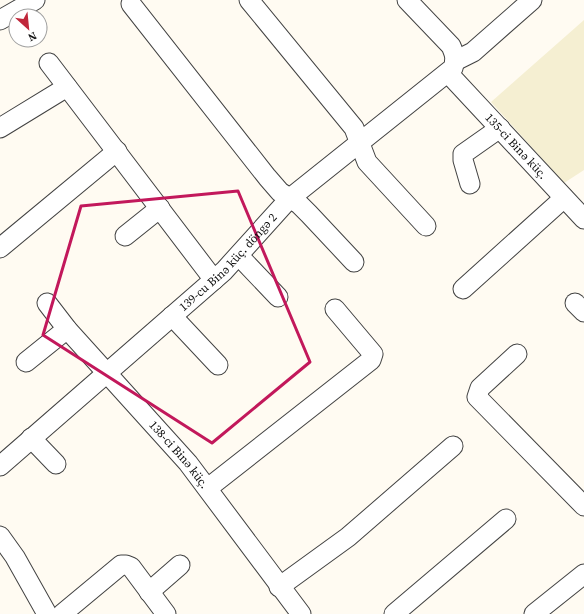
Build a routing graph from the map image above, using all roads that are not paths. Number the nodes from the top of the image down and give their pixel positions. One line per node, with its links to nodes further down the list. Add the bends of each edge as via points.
1 (35, 0): 6 (street)
2 (249, 0): 12 (street, via 354,128)
3 (406, 0): 8 (street, via 451,46 455,54)
4 (532, 0): 8 (street, 139-cu Binə küç. döngə 2)
5 (131, 4): 16 (street, via 267,177)
6 (0, 20)
7 (49, 63): 9 (street)
8 (452, 67): 11 (street, 135-ci Binə küç.); 12 (street, 139-cu Binə küç. döngə 2)
9 (67, 87): 10 (street); 13 (street)
10 (0, 128)
11 (500, 128): 14 (street, via 464,154 463,160); 15 (street, 135-ci Binə küç.)
12 (360, 143): 16 (street, 139-cu Binə küç. döngə 2); 19 (street, via 367,162)
13 (117, 151): 17 (street); 21 (street)
14 (470, 184)
15 (564, 198): 18 (street, 135-ci Binə küç.); 25 (street)
16 (289, 199): 22 (street, 139-cu Binə küç. döngə 2); 23 (street, via 299,204)
17 (160, 208): 20 (street); 24 (street)
18 (584, 219)
19 (426, 226)
20 (125, 236)
21 (0, 248)
22 (239, 256): 24 (street, 139-cu Binə küç. döngə 2); 26 (street)
23 (354, 262)
24 (214, 280): 29 (street, 139-cu Binə küç. döngə 2)
25 (463, 289)
26 (278, 298)
27 (47, 303): 30 (street, 138-ci Binə küç.)
28 (335, 309): 39 (street, via 373,354 371,360)
29 (172, 316): 33 (street); 34 (street, 139-cu Binə küç. döngə 2)
30 (67, 329): 32 (street); 34 (street, 138-ci Binə küç.)
31 (517, 354): 40 (street, via 480,388 477,397)
32 (26, 362)
33 (218, 365)
34 (106, 372): 35 (street, 139-cu Binə küç. döngə 2); 39 (street, 138-ci Binə küç.)
35 (32, 438): 37 (street); 38 (street, 139-cu Binə küç. döngə 2)
36 (453, 446): 45 (street, via 348,537)
37 (56, 464)
38 (0, 466)
39 (208, 488): 45 (street, 138-ci Binə küç.)
40 (584, 506)
41 (506, 519): 51 (street)
42 (2, 542): 47 (street, via 15,557)
43 (180, 565): 46 (street)
44 (584, 574): 52 (street)
45 (279, 587): 50 (street, 138-ci Binə küç.)
46 (149, 592): 48 (street, via 131,567 121,565); 49 (street)
47 (47, 614)
48 (62, 614)
49 (166, 614)
50 (300, 614)
51 (394, 614)
52 (534, 614)

